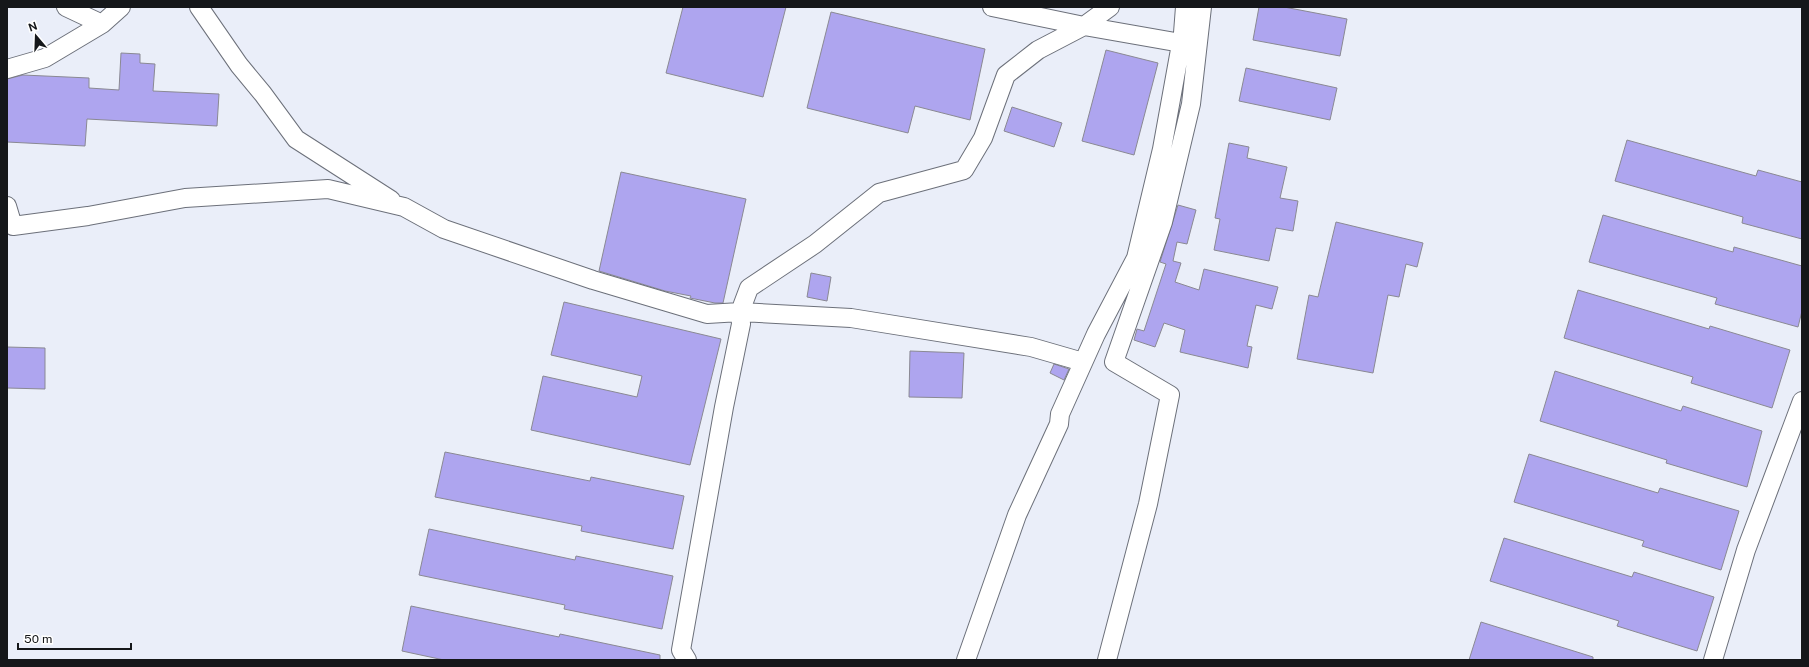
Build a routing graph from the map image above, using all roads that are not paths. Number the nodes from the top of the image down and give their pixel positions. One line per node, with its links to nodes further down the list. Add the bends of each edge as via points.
1 (66, 7): 8 (street)
2 (121, 7): 8 (street)
3 (199, 7): 13 (street, via 239,65 296,139)
4 (992, 7): 9 (street)
5 (1110, 7): 9 (street)
6 (1185, 7): 10 (street)
7 (1202, 7): 19 (street, via 1190,104 1164,222 1114,362 1170,395 1148,504)
8 (102, 24): 11 (street, via 44,58)
9 (1084, 26): 10 (street); 14 (street, via 1038,50 1006,75 983,138 964,170 879,193 815,244 748,288)
10 (1181, 43): 15 (street, via 1162,149 1136,258)
11 (7, 69)
12 (7, 206): 13 (street, via 13,226 88,216 185,198 328,189)
13 (404, 207): 14 (street, via 444,229 593,280 707,314)
14 (740, 312): 15 (street, via 851,318 1031,347); 17 (street, via 741,324 681,650)
15 (1083, 362): 18 (street, via 1060,414 1059,424 1017,515)
16 (1802, 402): 20 (street, via 1746,550)
17 (688, 660)
18 (966, 660)
19 (1107, 660)
20 (1713, 660)

